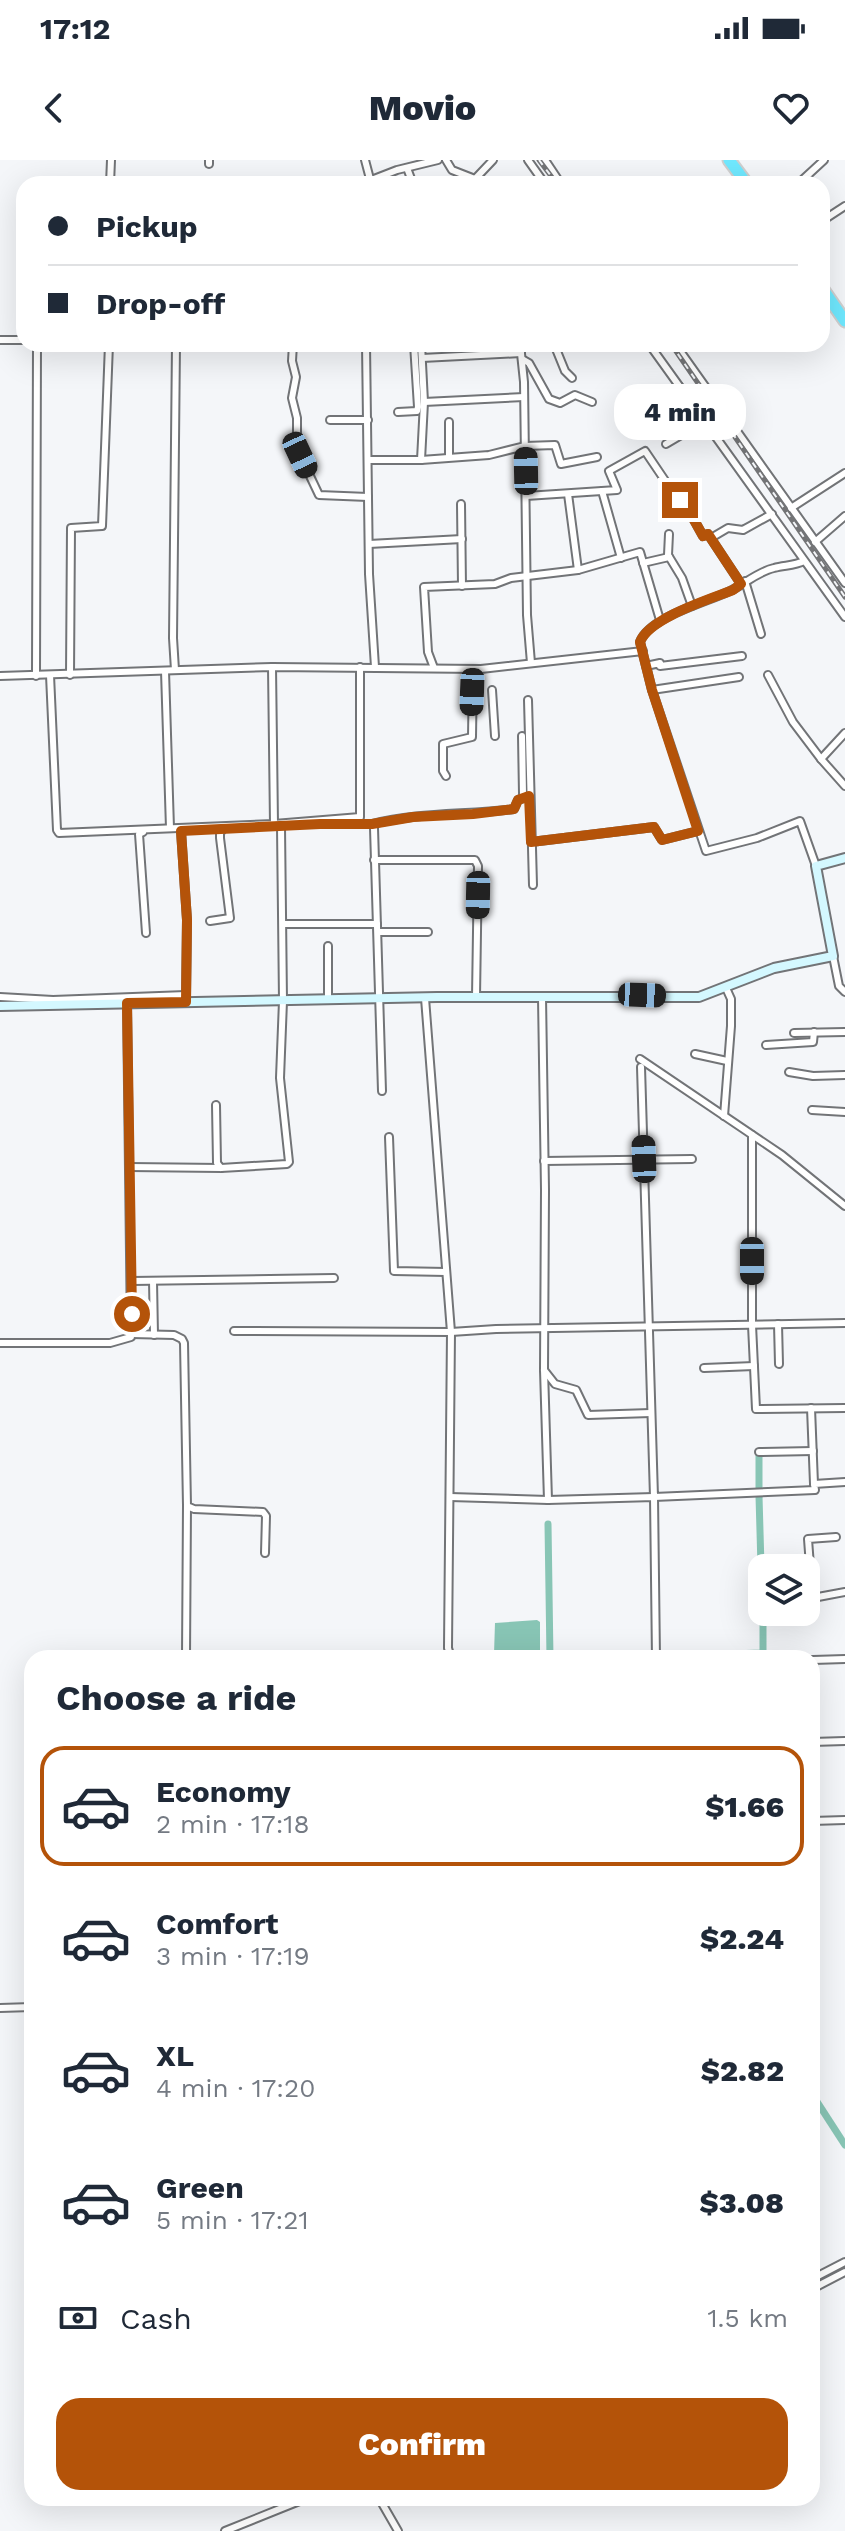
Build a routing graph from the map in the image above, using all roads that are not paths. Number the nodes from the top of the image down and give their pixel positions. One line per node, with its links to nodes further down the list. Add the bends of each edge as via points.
1 (438, 160): 5 (street)
2 (446, 160): 8 (street)
3 (493, 160): 9 (street)
4 (824, 160): 10 (street)
5 (407, 168): 6 (street); 7 (street)
6 (380, 176)
7 (410, 176)
8 (465, 176)
9 (480, 176)
10 (807, 176)
11 (830, 299): 12 (highway)
12 (845, 321)
13 (37, 352): 85 (street)
14 (109, 352): 82 (street, via 102,526 71,528)
15 (176, 352): 79 (street)
16 (293, 352): 47 (street, via 297,440 319,495)
17 (366, 352): 34 (street)
18 (415, 352): 32 (street, via 417,411)
19 (422, 352): 25 (street)
20 (521, 352): 24 (street)
21 (557, 352): 26 (street)
22 (655, 352): 27 (street)
23 (681, 352): 49 (street)
24 (521, 356): 25 (street); 28 (street); 30 (street, via 549,399 560,403 575,395)
25 (422, 358): 29 (street)
26 (572, 378)
27 (679, 386): 31 (street); 35 (street)
28 (524, 397): 29 (street); 38 (street)
29 (424, 402): 42 (street)
30 (592, 402)
31 (630, 409)
32 (398, 412)
33 (330, 420): 34 (street)
34 (368, 420): 41 (street)
35 (705, 421): 37 (street); 50 (street)
36 (449, 422): 39 (street)
37 (666, 444)
38 (525, 446): 39 (street); 40 (street, via 555,445 561,464); 46 (street)
39 (449, 457): 42 (street)
40 (597, 457)
41 (368, 460): 42 (street); 47 (street)
42 (421, 460)
43 (845, 473): 49 (street)
44 (602, 491): 45 (street); 53 (street, via 617,490 609,471 645,451 703,536); 58 (street)
45 (568, 494): 46 (street); 61 (street)
46 (526, 496): 62 (street)
47 (368, 497): 56 (street)
48 (461, 504): 54 (street)
49 (791, 508): 55 (street)
50 (772, 514): 53 (street, via 743,530 728,528); 59 (street)
51 (845, 516): 55 (street)
52 (669, 534): 57 (street)
53 (711, 538): 63 (street)
54 (462, 539): 56 (street); 65 (street)
55 (815, 542): 64 (street)
56 (369, 544): 76 (street)
57 (669, 557): 60 (street); 66 (street)
58 (621, 558): 60 (street, via 640,552); 61 (street)
59 (804, 561): 63 (street); 67 (street)
60 (643, 563): 68 (street)
61 (578, 570): 62 (street)
62 (527, 576): 65 (street); 72 (street)
63 (743, 582): 66 (street); 69 (street)
64 (845, 583)
65 (462, 586): 77 (street, via 424,587)
66 (692, 606): 68 (street)
67 (845, 617)
68 (660, 620): 70 (street, via 643,635)
69 (761, 634)
70 (643, 651): 72 (street); 73 (street)
71 (742, 656): 73 (street)
72 (531, 663): 78 (street)
73 (646, 666): 88 (street)
74 (272, 667): 75 (street); 79 (street); 98 (street)
75 (360, 667): 76 (street); 98 (street, via 360,817)
76 (375, 667): 77 (street)
77 (434, 668): 78 (street)
78 (473, 669): 94 (street, via 472,737 443,744)
79 (175, 670): 80 (street)
80 (165, 671): 82 (street); 99 (street)
81 (50, 675): 82 (street); 85 (street); 99 (street, via 57,832)
82 (70, 675)
83 (768, 675): 93 (street)
84 (0, 676): 85 (street)
85 (36, 676)
86 (739, 677): 88 (street)
87 (492, 690): 91 (street)
88 (652, 690): 102 (street)
89 (528, 700): 96 (street)
90 (845, 733): 93 (street)
91 (495, 736)
92 (522, 736): 96 (street, via 523,794)
93 (821, 759): 95 (street)
94 (446, 776)
95 (845, 786)
96 (528, 797): 97 (street, via 518,800 514,809); 103 (street)
97 (372, 824): 98 (street); 105 (street)
98 (277, 825): 99 (street); 100 (street); 109 (street)
99 (170, 828)
100 (223, 829): 101 (street); 108 (street, via 230,918)
101 (181, 831): 112 (street, via 140,832); 120 (street)
102 (698, 831): 103 (street, via 662,840 654,827); 106 (street, via 706,851 800,821)
103 (531, 842): 107 (street)
104 (845, 858): 106 (street)
105 (374, 860): 110 (street); 118 (street, via 475,860)
106 (816, 866): 114 (street)
107 (533, 885)
108 (210, 921)
109 (283, 924): 110 (street); 124 (street)
110 (377, 928): 111 (street); 122 (street)
111 (428, 932)
112 (146, 933)
113 (328, 946): 123 (street)
114 (833, 956): 115 (street, via 774,968); 116 (street)
115 (726, 988): 119 (street, via 699,997); 132 (street, via 731,999)
116 (845, 992)
117 (0, 997): 120 (street)
118 (476, 997): 119 (street); 121 (street)
119 (542, 997): 144 (street)
120 (186, 998): 124 (street); 125 (street)
121 (425, 998): 122 (street); 148 (street)
122 (378, 999): 123 (street); 135 (street)
123 (328, 1000): 124 (street)
124 (283, 1001): 146 (street, via 280,1078 289,1162)
125 (127, 1003): 126 (street); 145 (street)
126 (0, 1006)
127 (814, 1032): 128 (street); 129 (street); 130 (street, via 813,1042)
128 (845, 1032)
129 (794, 1033)
130 (766, 1045)
131 (695, 1054): 132 (street)
132 (727, 1061): 139 (street)
133 (789, 1072): 134 (street)
134 (845, 1075)
135 (382, 1091)
136 (216, 1105): 146 (street)
137 (812, 1110): 138 (street)
138 (845, 1112)
139 (724, 1116): 140 (street); 142 (street, via 640,1063)
140 (752, 1135): 147 (street); 154 (street)
141 (389, 1137): 148 (street, via 394,1271)
142 (644, 1159): 143 (street); 144 (street); 155 (street)
143 (692, 1159)
144 (544, 1161): 156 (street)
145 (129, 1167): 146 (street); 150 (street)
146 (221, 1168)
147 (845, 1206)
148 (446, 1272): 158 (street)
149 (334, 1278): 151 (street)
150 (132, 1281): 151 (street); 159 (street)
151 (153, 1281): 160 (street)
152 (845, 1323): 153 (street)
153 (778, 1324): 154 (street); 162 (street)
154 (752, 1325): 155 (street); 163 (street)
155 (649, 1328): 156 (street); 168 (street)
156 (544, 1329): 158 (street); 165 (street)
157 (234, 1331): 158 (street)
158 (451, 1332): 173 (street)
159 (132, 1334): 160 (street); 161 (street, via 128,1340 110,1343)
160 (154, 1335): 176 (street, via 178,1336 185,1347)
161 (0, 1343)
162 (779, 1364)
163 (754, 1366): 164 (street); 166 (street, via 756,1409)
164 (704, 1368)
165 (544, 1370): 168 (street, via 555,1384 576,1390 588,1415); 175 (street)
166 (811, 1408): 167 (street); 169 (street)
167 (845, 1408)
168 (651, 1413): 174 (street)
169 (813, 1451): 170 (street); 172 (street)
170 (759, 1452)
171 (845, 1482): 172 (street)
172 (814, 1484): 174 (street, via 815,1490)
173 (450, 1497): 175 (street); 181 (street)
174 (654, 1497): 175 (street); 182 (street)
175 (548, 1500)
176 (187, 1506): 178 (street, via 263,1512); 180 (street)
177 (836, 1537): 179 (street, via 808,1539 812,1593 818,1597)
178 (265, 1553)
179 (845, 1592)
180 (186, 1650)
181 (449, 1650)
182 (656, 1650)
183 (845, 1659): 184 (street)
184 (820, 1660)
185 (845, 1741): 186 (street)
186 (820, 1742)
187 (845, 1820): 188 (street)
188 (820, 1821)
189 (24, 2007): 190 (street)
190 (0, 2008)
191 (845, 2262): 193 (street)
192 (845, 2272): 194 (street)
193 (820, 2275)
194 (820, 2285)
195 (287, 2506): 197 (street)
196 (384, 2506): 198 (street)
197 (225, 2531)
198 (398, 2531)

